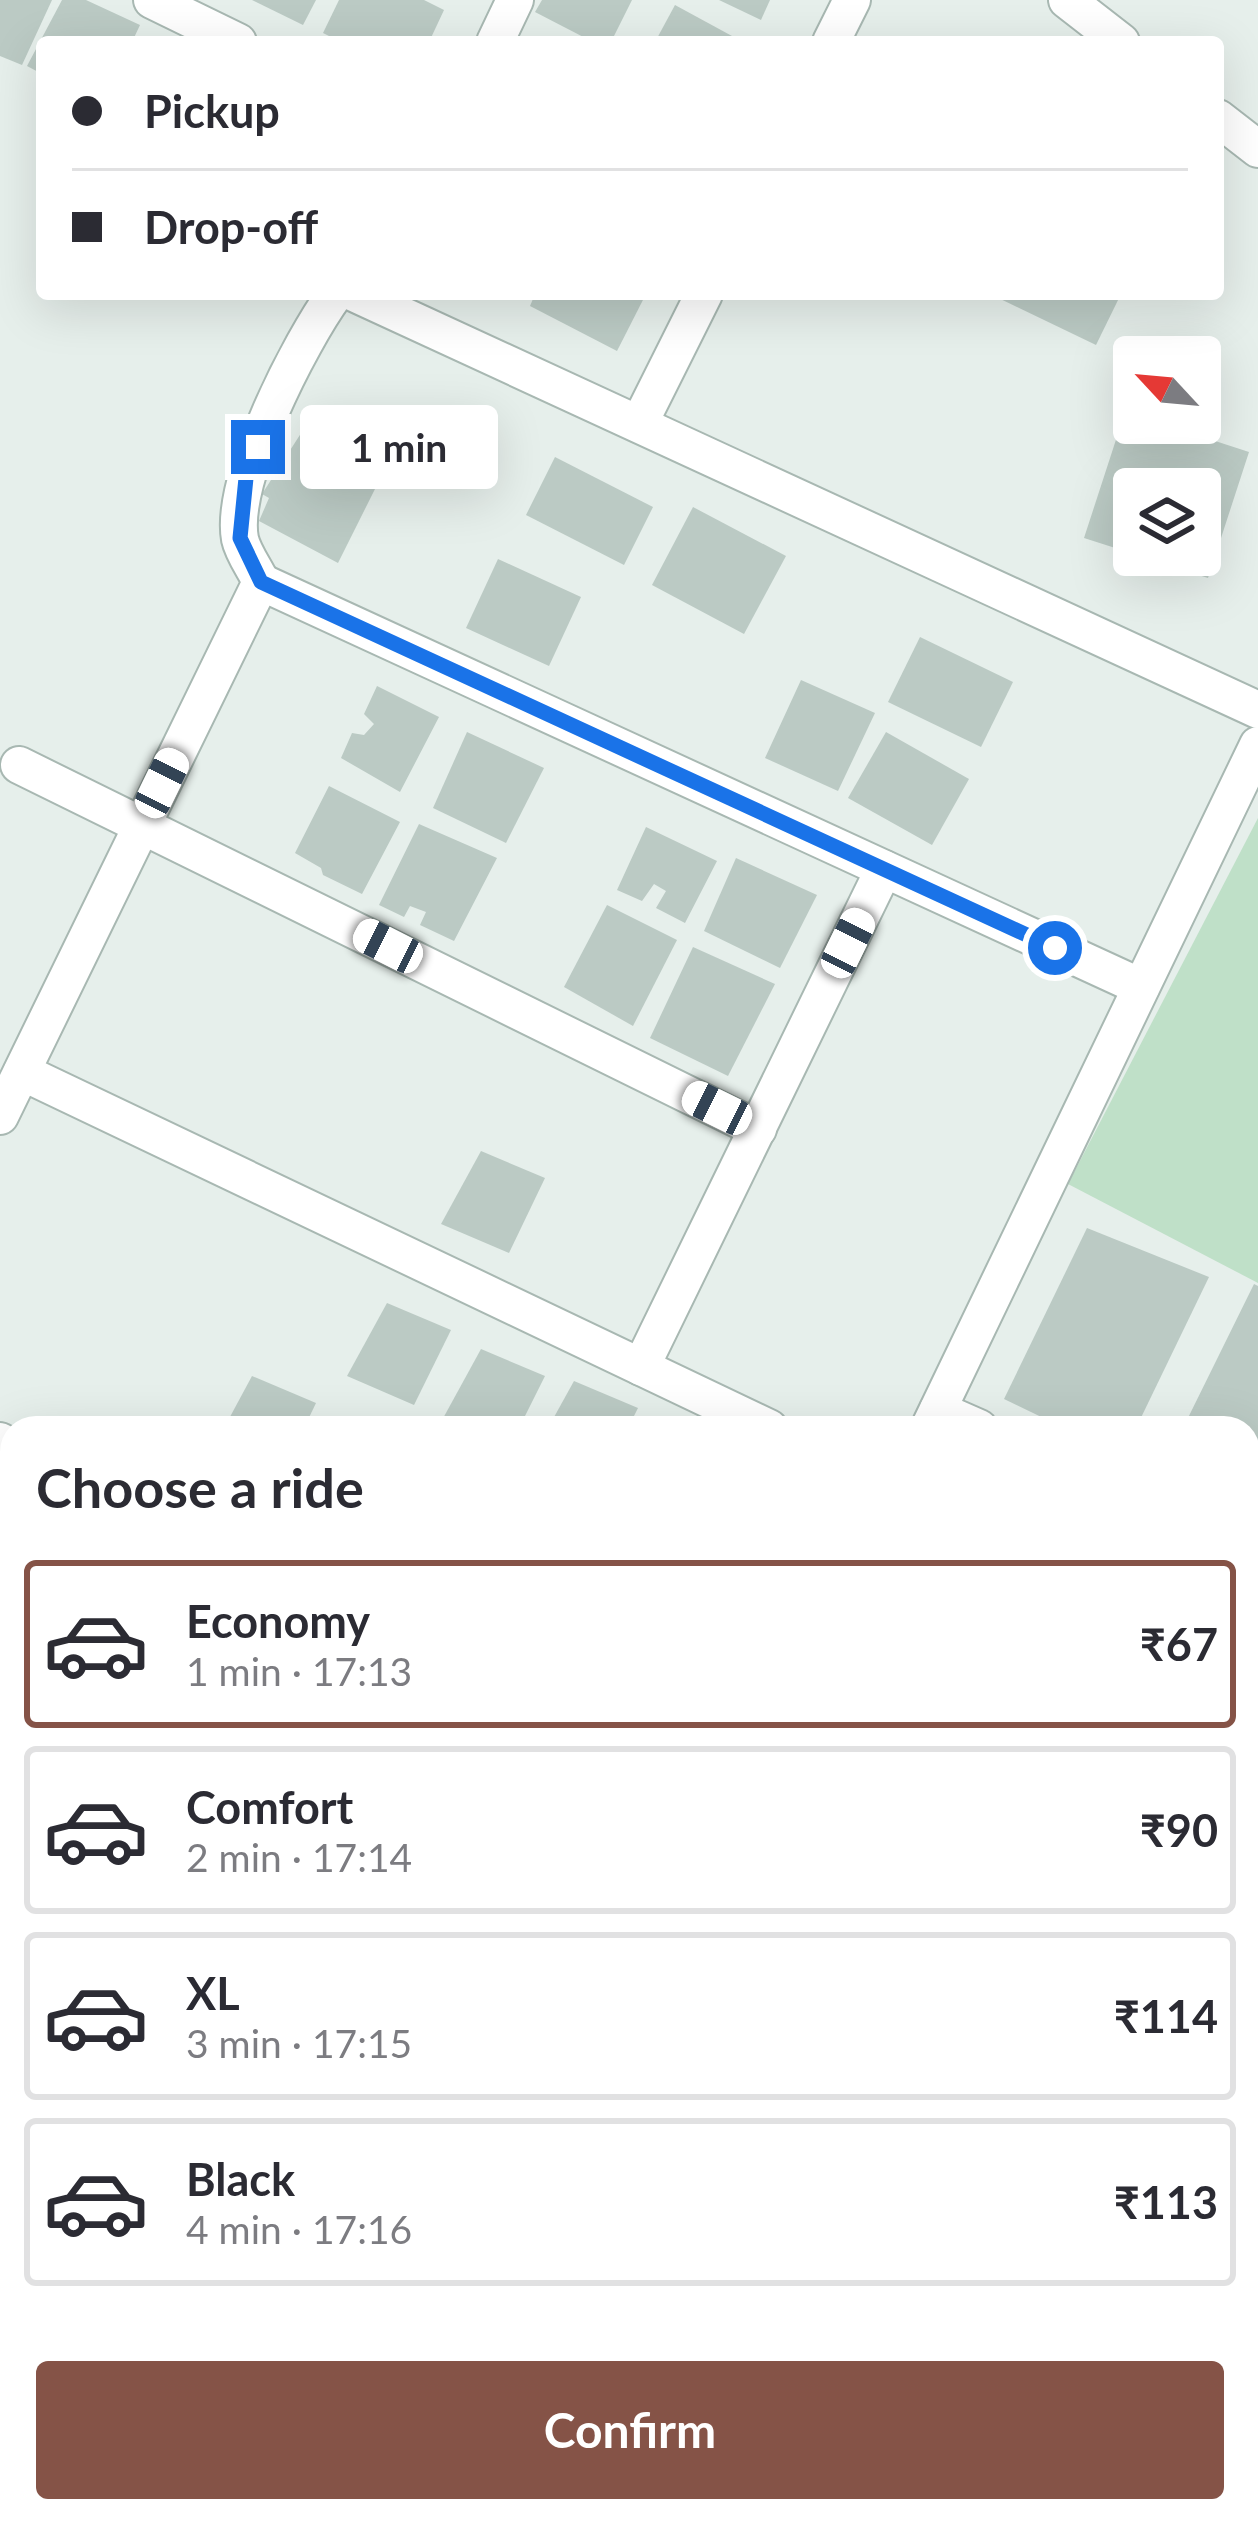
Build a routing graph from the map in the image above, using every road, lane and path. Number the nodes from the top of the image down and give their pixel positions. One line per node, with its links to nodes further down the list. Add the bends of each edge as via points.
1 (152, 0): 5 (street)
2 (515, 0): 7 (street)
3 (852, 0): 8 (street)
4 (1067, 0): 9 (street)
5 (199, 10): 6 (street)
6 (231, 36)
7 (498, 36)
8 (834, 36)
9 (1113, 36)
10 (1224, 123): 11 (street)
11 (1258, 149)
12 (331, 300): 16 (street, via 282,383 246,478 240,538)
13 (369, 300): 15 (street)
14 (701, 300): 15 (street)
15 (639, 424): 17 (street)
16 (261, 582): 20 (street); 21 (street)
17 (1258, 710)
18 (1258, 745): 22 (street)
19 (19, 765): 20 (street)
20 (143, 824): 23 (street); 25 (street)
21 (884, 869): 22 (street); 25 (street)
22 (1141, 987): 28 (street)
23 (22, 1072): 24 (street); 26 (street)
24 (0, 1116)
25 (758, 1129): 26 (street)
26 (641, 1367): 27 (street)
27 (744, 1416)
28 (934, 1416)

